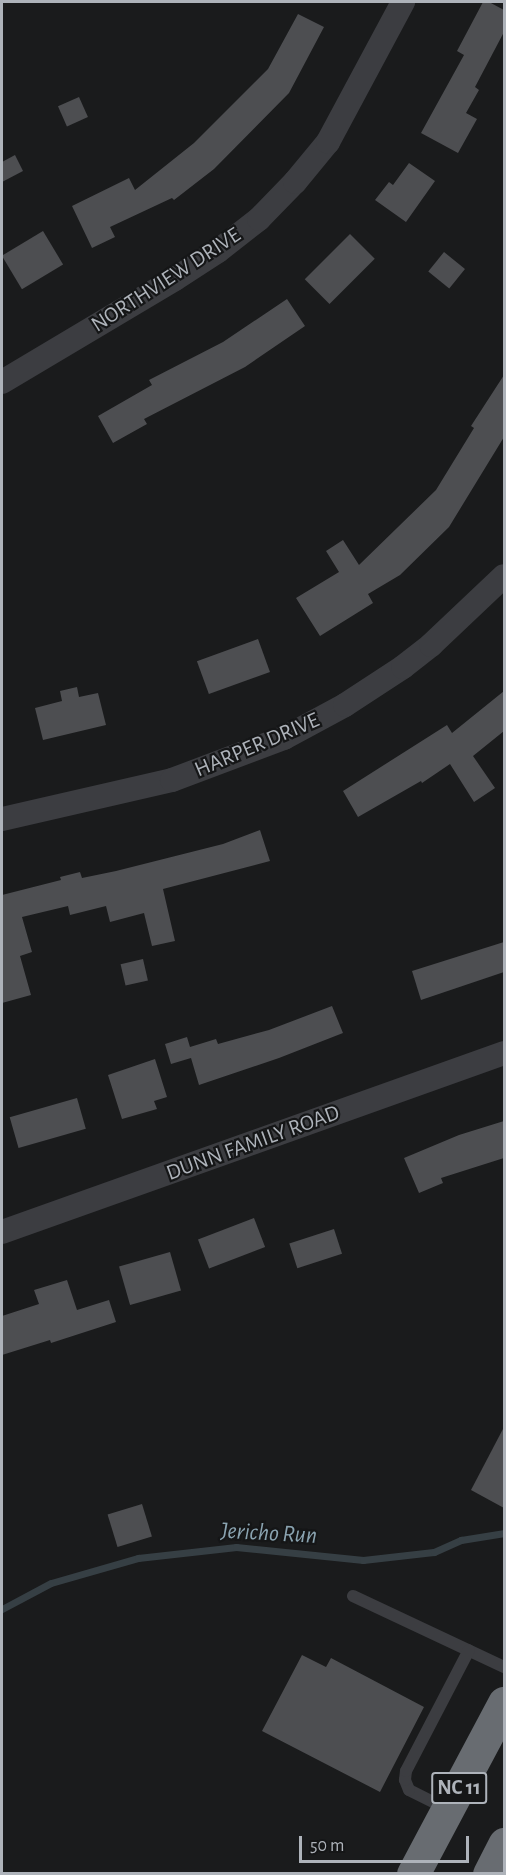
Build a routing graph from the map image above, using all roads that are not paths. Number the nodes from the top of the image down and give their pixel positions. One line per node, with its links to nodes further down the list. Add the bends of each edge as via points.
1 (403, 2): 2 (street, NORTHVIEW DRIVE, via 328,142 259,219 175,279)
2 (2, 382)
3 (504, 576): 4 (street, HARPER DRIVE, via 440,638 403,667 284,738 172,780)
4 (2, 819)
5 (504, 1053): 6 (street, DUNN FAMILY ROAD)
6 (2, 1232)
7 (353, 1596): 8 (lane)
8 (469, 1650): 9 (lane); 11 (lane, via 406,1771 409,1790)
9 (504, 1667)
10 (504, 1703): 11 (highway, NC 11)
11 (448, 1809): 13 (highway, NC 11)
12 (504, 1844): 14 (highway)
13 (413, 1874)
14 (489, 1874)

